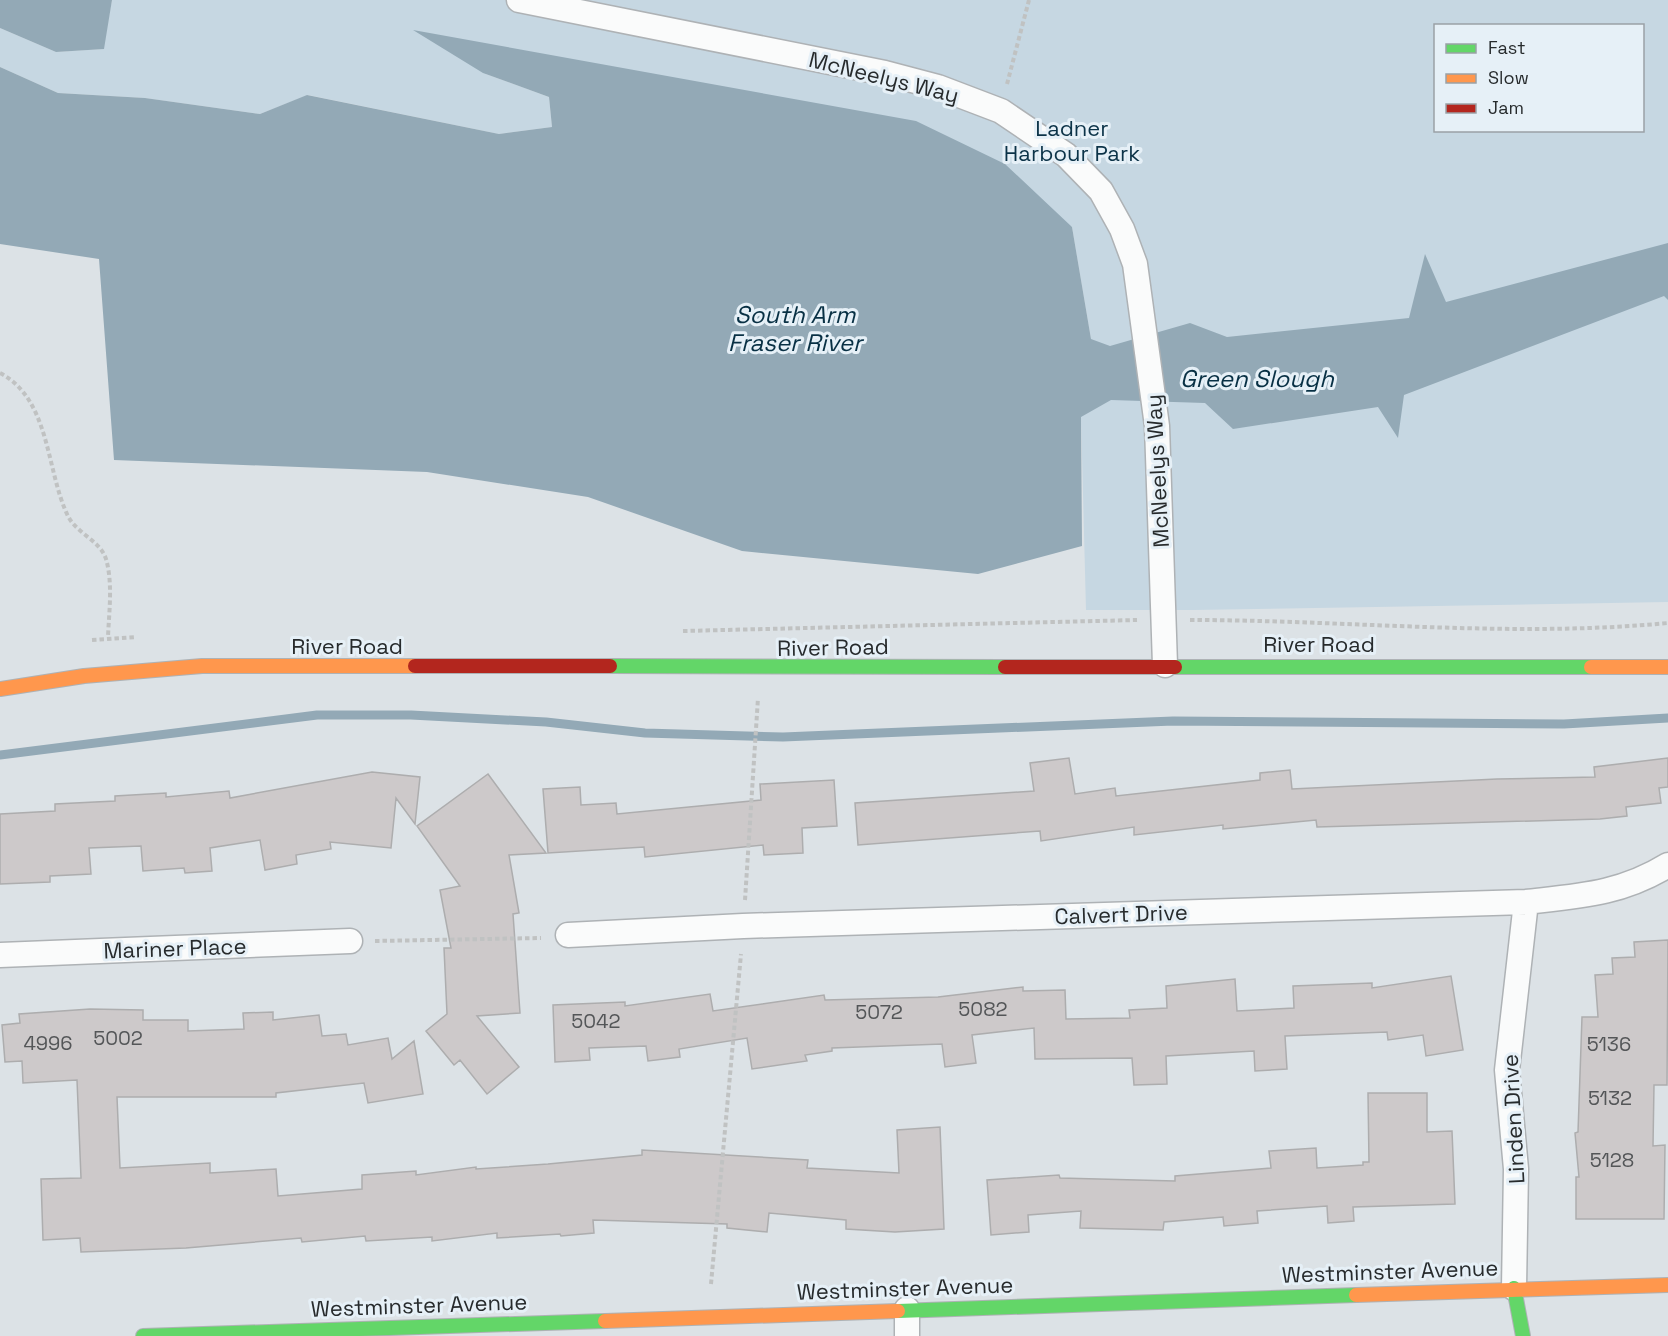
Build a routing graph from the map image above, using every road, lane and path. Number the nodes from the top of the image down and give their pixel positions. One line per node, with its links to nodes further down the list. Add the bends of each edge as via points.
1 (519, 0): 3 (street, McNeelys Way, via 885,73 938,87)
2 (1029, 0): 3 (path)
3 (1001, 111): 10 (street, McNeelys Way, via 1066,155 1101,191 1135,264 1157,426)
4 (0, 373): 9 (path, via 18,384 28,397 68,517 105,558 109,584 108,637)
5 (1129, 620): 8 (path)
6 (1200, 620): 7 (path, via 1510,627)
7 (1668, 623)
8 (677, 631)
9 (140, 636)
10 (1165, 665): 11 (street, River Road); 12 (street, River Road, via 202,666 84,676)
11 (1668, 667)
12 (0, 689)
13 (757, 702): 15 (path)
14 (1668, 865): 16 (street, Calvert Drive, via 1615,890)
15 (745, 901)
16 (1526, 902): 17 (street, Calvert Drive, via 755,925); 22 (street, Linden Drive, via 1507,1070 1516,1169)
17 (568, 935): 18 (path)
18 (350, 941): 20 (street, Mariner Place)
19 (741, 950): 23 (path)
20 (0, 955)
21 (1668, 1285): 22 (street, Westminster Avenue)
22 (1514, 1288): 24 (street, Westminster Avenue); 27 (street, Linden Drive)
23 (710, 1292)
24 (908, 1309): 25 (street, Westminster Avenue); 26 (street)
25 (143, 1336)
26 (907, 1336)
27 (1523, 1336)

